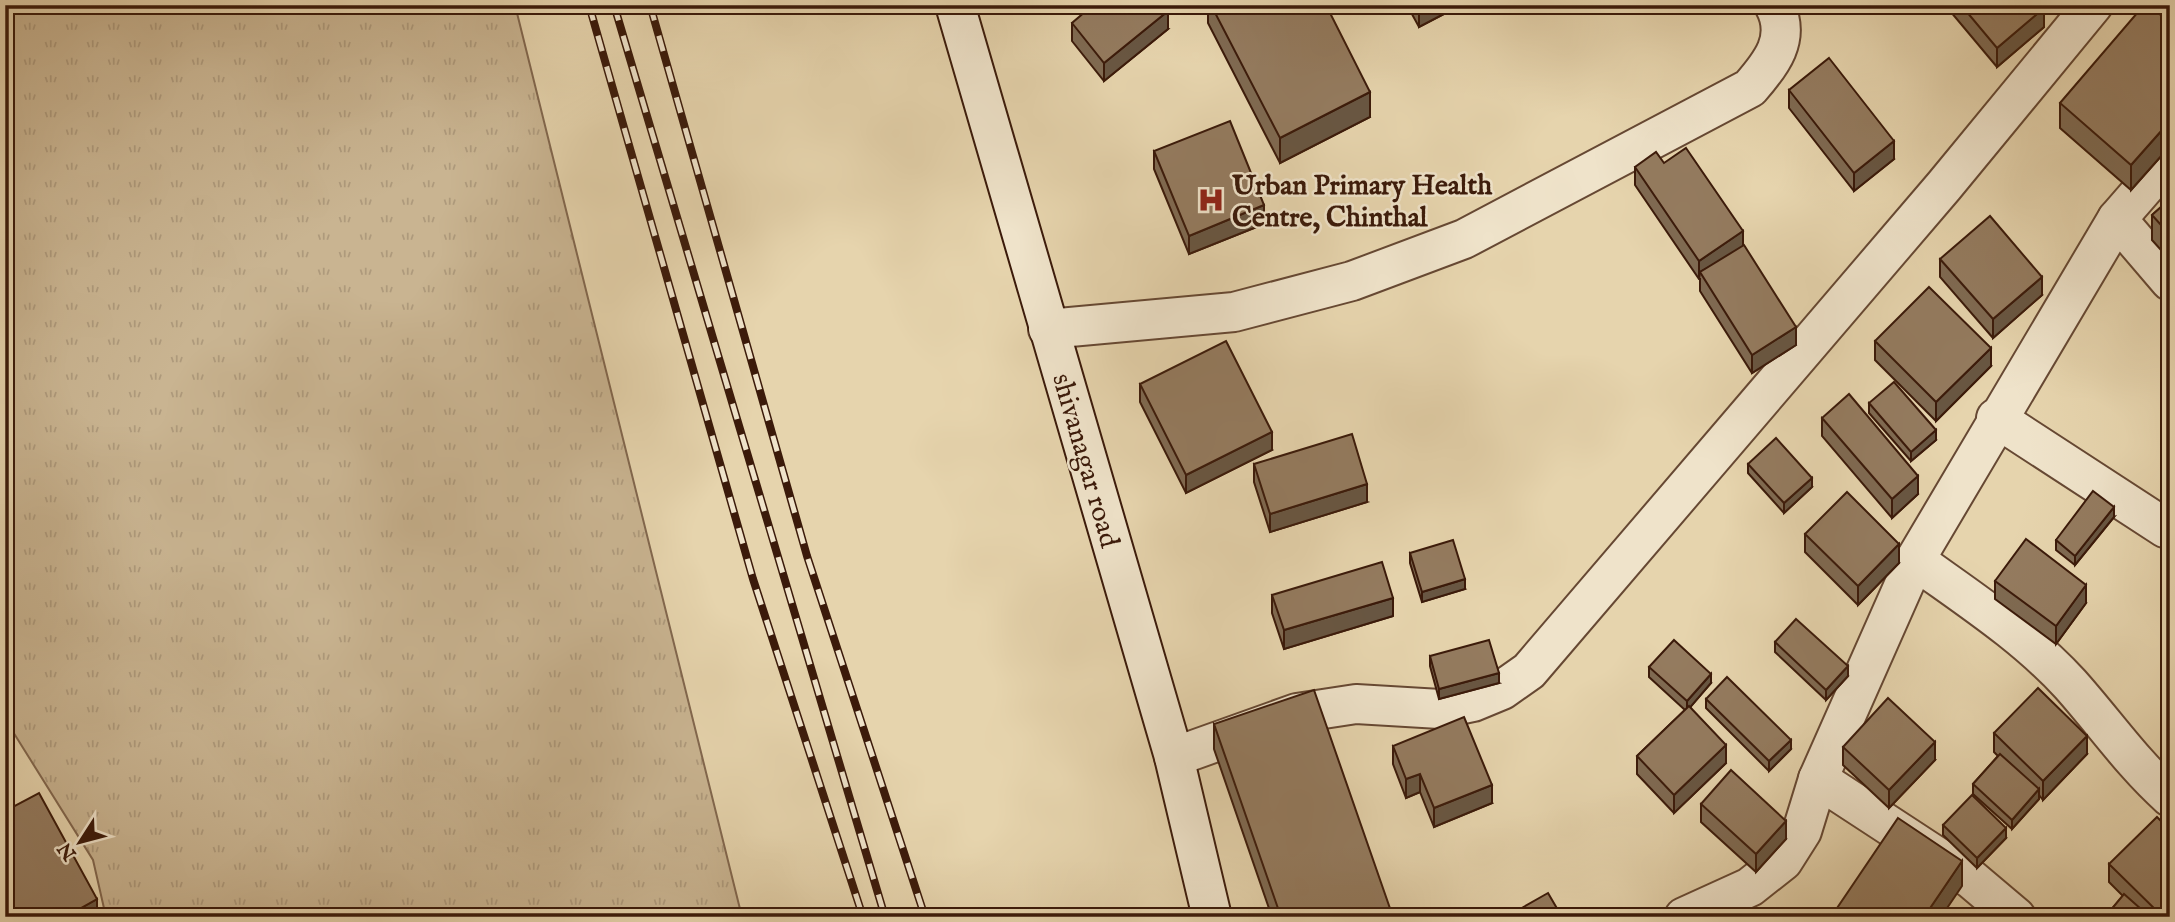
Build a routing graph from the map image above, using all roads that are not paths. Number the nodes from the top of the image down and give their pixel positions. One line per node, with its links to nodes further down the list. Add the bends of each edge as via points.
1 (955, 5): 7 (street, shivanagar road)
2 (1774, 5): 7 (street, via 1781,17 1780,46 1750,88 1464,239 1352,281 1234,312)
3 (2092, 5): 11 (street, via 1917,218 1529,671 1502,690 1473,702 1440,709 1356,704 1297,713)
4 (2170, 158): 5 (street)
5 (2117, 219): 6 (street); 8 (street)
6 (2170, 281)
7 (1048, 329): 11 (street, shivanagar road)
8 (1996, 418): 9 (street); 10 (street)
9 (2165, 528)
10 (1915, 560): 12 (street); 13 (street, via 2010,628 2070,684 2139,769)
11 (1174, 757): 14 (street, shivanagar road)
12 (1818, 779): 15 (street, via 1802,831 1783,861 1750,887); 16 (street, via 1971,879)
13 (2170, 797)
14 (1212, 917)
15 (1684, 917)
16 (2016, 917)

